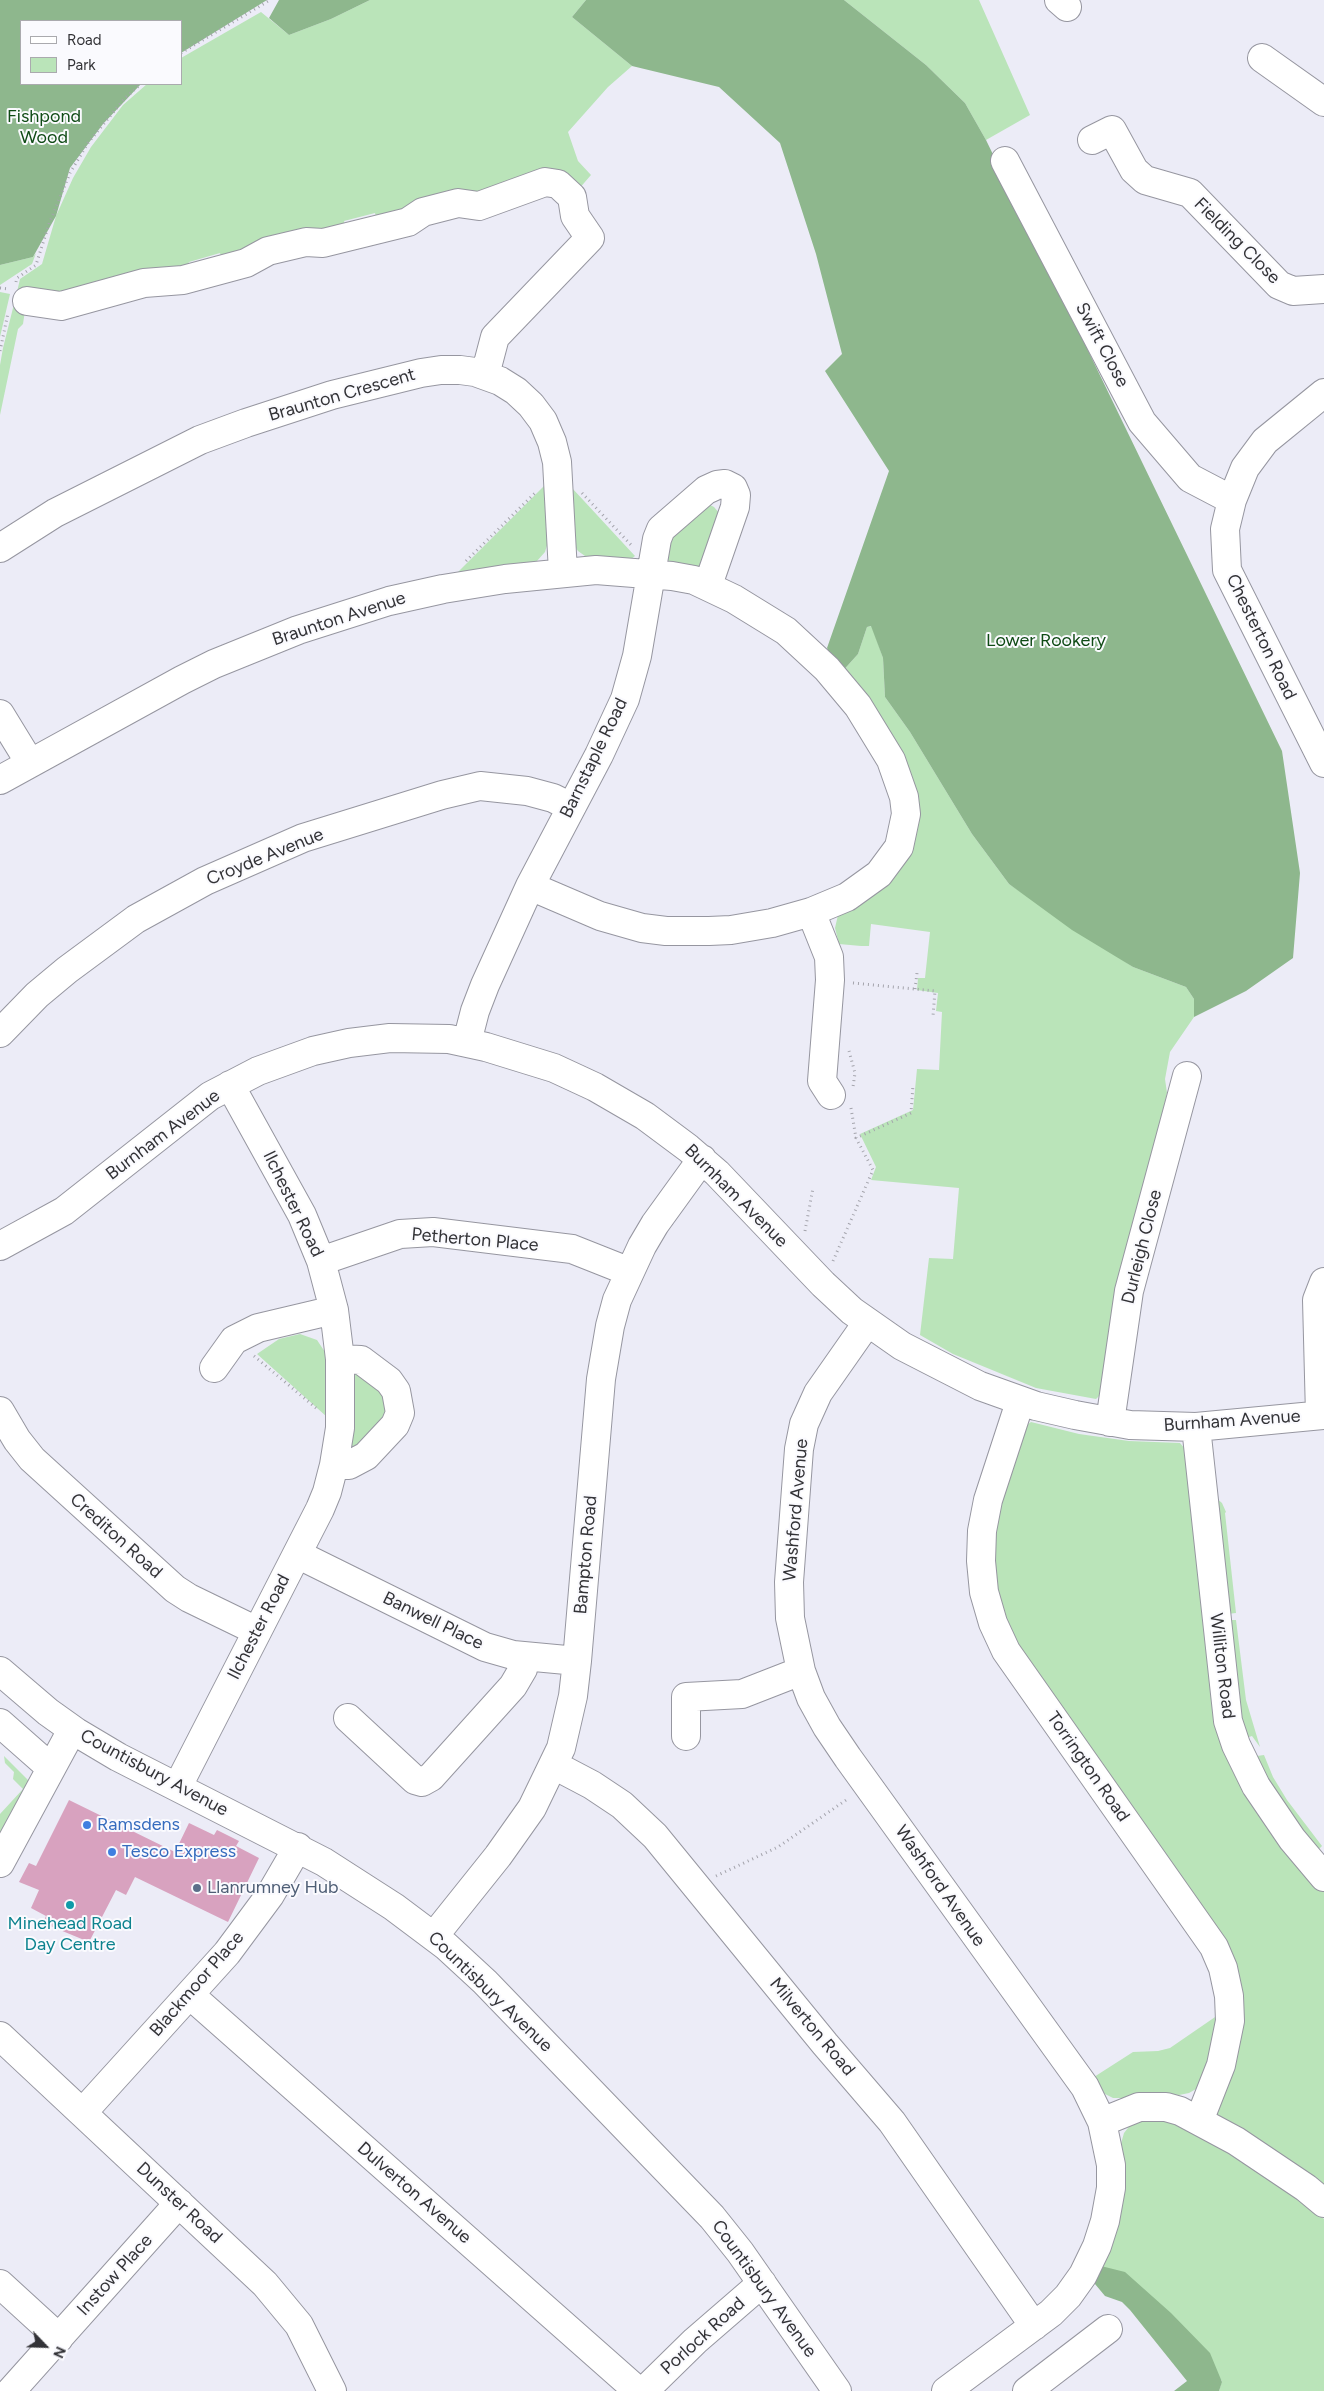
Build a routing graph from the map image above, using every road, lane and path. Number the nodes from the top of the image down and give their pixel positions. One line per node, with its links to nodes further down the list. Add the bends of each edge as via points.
1 (270, 0): 2 (path)
2 (182, 52)
3 (1262, 58): 5 (street)
4 (140, 85): 9 (path, via 88,143 70,173 36,264 17,278)
5 (1324, 102)
6 (1092, 140): 8 (street, Fielding Close, via 1112,130 1134,170 1145,180 1190,193 1278,286 1293,291)
7 (1005, 161): 13 (street, Swift Close, via 1142,422 1190,478)
8 (1324, 289)
9 (17, 299): 10 (path); 11 (street, via 61,306 144,283 183,280 246,263 268,251 306,242 323,243 408,222 423,212 458,203 480,206 545,182 558,184 572,197 575,216 590,238 495,337)
10 (0, 351)
11 (485, 375): 14 (street, Braunton Crescent, via 460,370 421,373 332,395 246,423 200,440 122,478 55,513); 15 (street, Braunton Crescent, via 516,391 532,405 552,442 557,462)
12 (1324, 393): 13 (street, Chesterton Road, via 1265,441 1245,468)
13 (1232, 500): 20 (street, Chesterton Road, via 1225,529 1227,570)
14 (0, 548)
15 (563, 572): 16 (street, Braunton Avenue, via 596,570); 19 (street, Braunton Avenue, via 419,594 298,630 198,672)
16 (652, 574): 17 (street, Braunton Avenue); 17 (street, Barnstaple Road, via 661,529 706,490 725,484 733,488 735,507); 22 (street, Barnstaple Road, via 637,656 624,699)
17 (708, 585): 24 (street, Braunton Avenue, via 786,631 827,669 863,713 899,778 906,814 898,847 889,863 847,897)
18 (0, 714): 19 (street)
19 (30, 763): 21 (street, Braunton Avenue)
20 (1324, 763)
21 (0, 780)
22 (571, 807): 23 (street, Barnstaple Road); 29 (street, Croyde Avenue, via 527,791 480,786 303,838 205,880 136,919 60,976)
23 (530, 886): 24 (street, Braunton Avenue, via 600,916 666,931 731,930); 30 (street, Barnstaple Road, via 485,985)
24 (811, 912): 26 (street, via 829,956)
25 (916, 973): 27 (path)
26 (830, 980): 27 (path); 34 (street, via 822,1081)
27 (915, 989): 28 (path, via 935,991)
28 (933, 1016)
29 (0, 1033)
30 (467, 1042): 33 (street, Burnham Avenue, via 430,1037 370,1040 336,1046 287,1060); 35 (street, Burnham Avenue, via 574,1076 645,1116)
31 (1187, 1076): 51 (street, Durleigh Close, via 1129,1291)
32 (913, 1084): 42 (path, via 910,1113 856,1138 873,1170)
33 (230, 1085): 37 (street, Burnham Avenue, via 190,1111 64,1211); 38 (street, Ilchester Road, via 297,1206)
34 (831, 1095)
35 (702, 1159): 39 (street, Burnham Avenue); 40 (street, Bampton Road, via 655,1224)
36 (813, 1188): 39 (path)
37 (0, 1246)
38 (320, 1261): 40 (street, Petherton Place, via 400,1234 432,1232 572,1249); 43 (street, Ilchester Road)
39 (800, 1261): 42 (street, Burnham Avenue)
40 (630, 1272): 58 (street, Bampton Road, via 617,1300 601,1379)
41 (1324, 1282): 50 (street, via 1317,1300)
42 (823, 1284): 44 (street, Burnham Avenue)
43 (334, 1310): 45 (street, via 258,1328); 46 (street, Ilchester Road)
44 (867, 1323): 48 (street, Burnham Avenue, via 919,1356); 60 (street, Washford Avenue, via 818,1393 804,1424 799,1449 789,1582 790,1618)
45 (234, 1340): 47 (street); 53 (path)
46 (340, 1359): 53 (street, Ilchester Road); 54 (street, via 361,1360 389,1381 396,1391 400,1413 395,1426 366,1456 349,1464)
47 (214, 1368)
48 (1020, 1402): 51 (street, Burnham Avenue); 77 (street, Torrington Road, via 988,1500 982,1531 984,1592 1006,1651 1214,1947 1227,1987 1230,2021 1221,2065)
49 (0, 1411): 56 (street, Crediton Road, via 32,1460 175,1590)
50 (1322, 1415): 52 (street, Burnham Avenue)
51 (1110, 1422): 52 (street, Burnham Avenue)
52 (1196, 1427): 71 (street, Williton Road, via 1228,1721 1256,1786 1292,1839)
53 (340, 1428): 54 (street, Ilchester Road)
54 (334, 1466): 55 (street, Ilchester Road, via 327,1492)
55 (297, 1554): 56 (street, Ilchester Road); 57 (street, Banwell Place, via 485,1647)
56 (257, 1631): 68 (street, Ilchester Road)
57 (525, 1657): 58 (street, Banwell Place); 61 (street, via 523,1669 513,1686 431,1777 422,1782 415,1780)
58 (577, 1661): 65 (street, Bampton Road, via 566,1729)
59 (0, 1671): 63 (street, Countisbury Avenue)
60 (801, 1671): 64 (street, via 742,1694 686,1698); 67 (street, Washford Avenue, via 827,1726)
61 (348, 1718)
62 (0, 1723): 66 (street)
63 (72, 1730): 66 (street); 68 (street, Countisbury Avenue)
64 (686, 1736)
65 (554, 1765): 72 (street, Milverton Road, via 592,1785 629,1811); 73 (street, Bampton Road, via 532,1808)
66 (51, 1768): 70 (street)
67 (868, 1785): 72 (path, via 778,1847); 78 (street, Washford Avenue, via 1085,2087)
68 (178, 1786): 69 (street, Countisbury Avenue)
69 (298, 1847): 73 (street, Countisbury Avenue, via 355,1880); 74 (street, Blackmoor Place, via 270,1895 227,1953)
70 (0, 1863)
71 (1324, 1877)
72 (696, 1885): 83 (street, Milverton Road, via 892,2122)
73 (434, 1936): 81 (street, Countisbury Avenue, via 485,1982 694,2197)
74 (190, 1995): 76 (street, Blackmoor Place); 89 (street, Dulverton Avenue)
75 (0, 2036): 76 (street, Dunster Road)
76 (83, 2112): 79 (street, Dunster Road)
77 (1199, 2121): 78 (street, via 1166,2107 1152,2106 1133,2109); 80 (street, via 1272,2164)
78 (1102, 2122): 83 (street, Washford Avenue, via 1111,2188 1097,2246 1083,2275 1062,2301)
79 (179, 2203): 85 (street, Instow Place); 88 (street, Dunster Road, via 285,2306 300,2325)
80 (1324, 2203)
81 (762, 2283): 90 (street, Porlock Road); 91 (street, Countisbury Avenue)
82 (0, 2284): 85 (street)
83 (1034, 2326): 86 (street, Washford Avenue)
84 (1108, 2329): 93 (street)
85 (59, 2338): 87 (street, Instow Place)
86 (975, 2383): 92 (street, Washford Avenue)
87 (11, 2391)
88 (332, 2391)
89 (638, 2391)
90 (644, 2391)
91 (837, 2391)
92 (946, 2391)
93 (1027, 2391)

